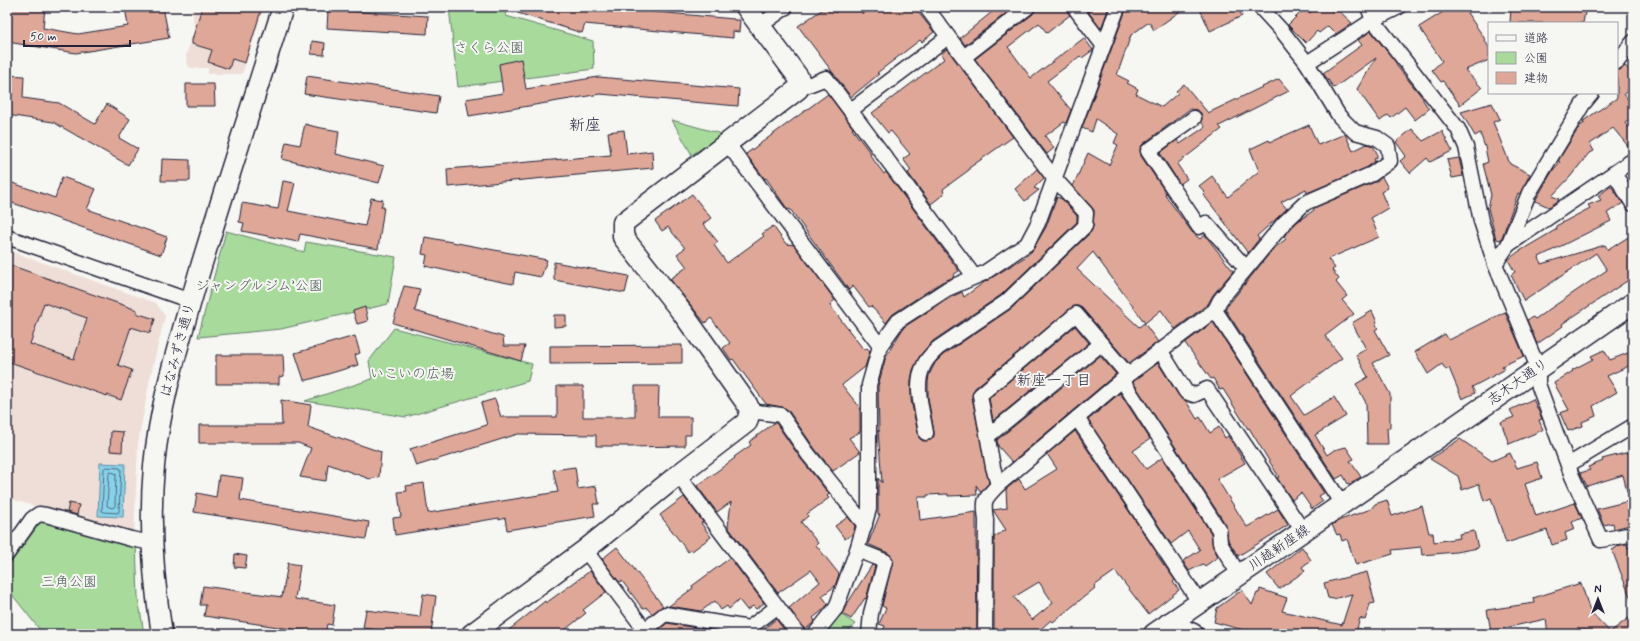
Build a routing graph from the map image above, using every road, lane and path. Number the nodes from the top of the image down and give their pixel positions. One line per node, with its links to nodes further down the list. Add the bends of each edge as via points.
1 (283, 7): 33 (street, はなみずき通り)
2 (746, 7): 12 (street)
3 (786, 7): 12 (street)
4 (926, 7): 13 (street)
5 (1028, 7): 16 (street)
6 (1074, 7): 15 (street)
7 (1118, 7): 15 (street)
8 (1260, 7): 18 (street)
9 (1368, 7): 11 (street)
10 (1399, 7): 11 (street)
11 (1373, 20): 18 (street); 30 (street, via 1458,129 1466,148 1481,221)
12 (761, 25): 19 (street, via 798,77)
13 (948, 37): 16 (street); 21 (street)
14 (1633, 42): 17 (street)
15 (1103, 45): 26 (street)
16 (964, 58): 26 (street)
17 (1618, 61)
18 (1307, 63): 31 (street, via 1339,116 1355,132 1377,138 1388,146 1390,161 1372,174 1305,203 1284,223)
19 (798, 89): 21 (street, via 826,78); 23 (street)
20 (1591, 94): 29 (street, via 1529,193)
21 (851, 110): 32 (street)
22 (1194, 118): 31 (street, via 1148,151 1199,227 1206,223)
23 (727, 143): 37 (street); 41 (street, via 623,223 623,237 684,315 747,404)
24 (1633, 160): 25 (street)
25 (1614, 173): 27 (street); 29 (street)
26 (1054, 178): 32 (street, via 1038,223 1027,244 984,273); 44 (street, via 1086,213 1085,226 1006,302 938,348 929,357 923,366 918,388)
27 (1633, 204)
28 (7, 237): 33 (street)
29 (1508, 245): 30 (street)
30 (1495, 264): 39 (street)
31 (1246, 268): 35 (street)
32 (974, 276): 37 (street, via 947,289 898,321)
33 (191, 301): 54 (street, はなみずき通り, via 181,331 159,426 153,480)
34 (1633, 303): 39 (street, 志木大通り)
35 (1215, 310): 38 (street); 50 (street)
36 (1102, 344): 40 (street); 45 (street); 45 (street, via 1076,314 980,395)
37 (880, 346): 51 (street, via 869,385 869,509)
38 (1160, 350): 40 (street); 52 (street, via 1186,392 1194,395 1207,388)
39 (1538, 368): 46 (street, 志木大通り); 47 (street, via 1538,384)
40 (1125, 378): 42 (street); 58 (street, via 1219,530 1220,543)
41 (750, 412): 48 (street, via 747,422); 51 (street, via 781,414 808,454)
42 (1077, 418): 49 (street); 59 (street)
43 (1633, 426): 47 (street)
44 (926, 433)
45 (988, 436): 49 (street)
46 (1404, 461): 50 (street, 川越新座線)
47 (1568, 465): 53 (street, via 1601,540)
48 (678, 474): 55 (street); 60 (street)
49 (998, 485): 68 (street, via 984,504)
50 (1342, 504): 52 (street, 川越新座線)
51 (865, 525): 56 (street)
52 (1303, 531): 58 (street, 川越新座線)
53 (1633, 534)
54 (152, 543): 57 (street, via 39,514 32,519); 63 (street, はなみずき通り, via 156,601)
55 (585, 550): 62 (street); 64 (street)
56 (857, 550): 66 (street, via 836,608); 67 (street, via 885,561 871,613)
57 (7, 554)
58 (1239, 575): 59 (street, 川越新座線)
59 (1200, 603): 61 (street, 川越新座線)
60 (777, 607): 62 (street, via 749,628 665,614); 65 (street)
61 (1164, 630): 69 (street)
62 (647, 632)
63 (162, 634)
64 (472, 634)
65 (798, 634)
66 (815, 634)
67 (869, 634)
68 (985, 634)
69 (1193, 634)

